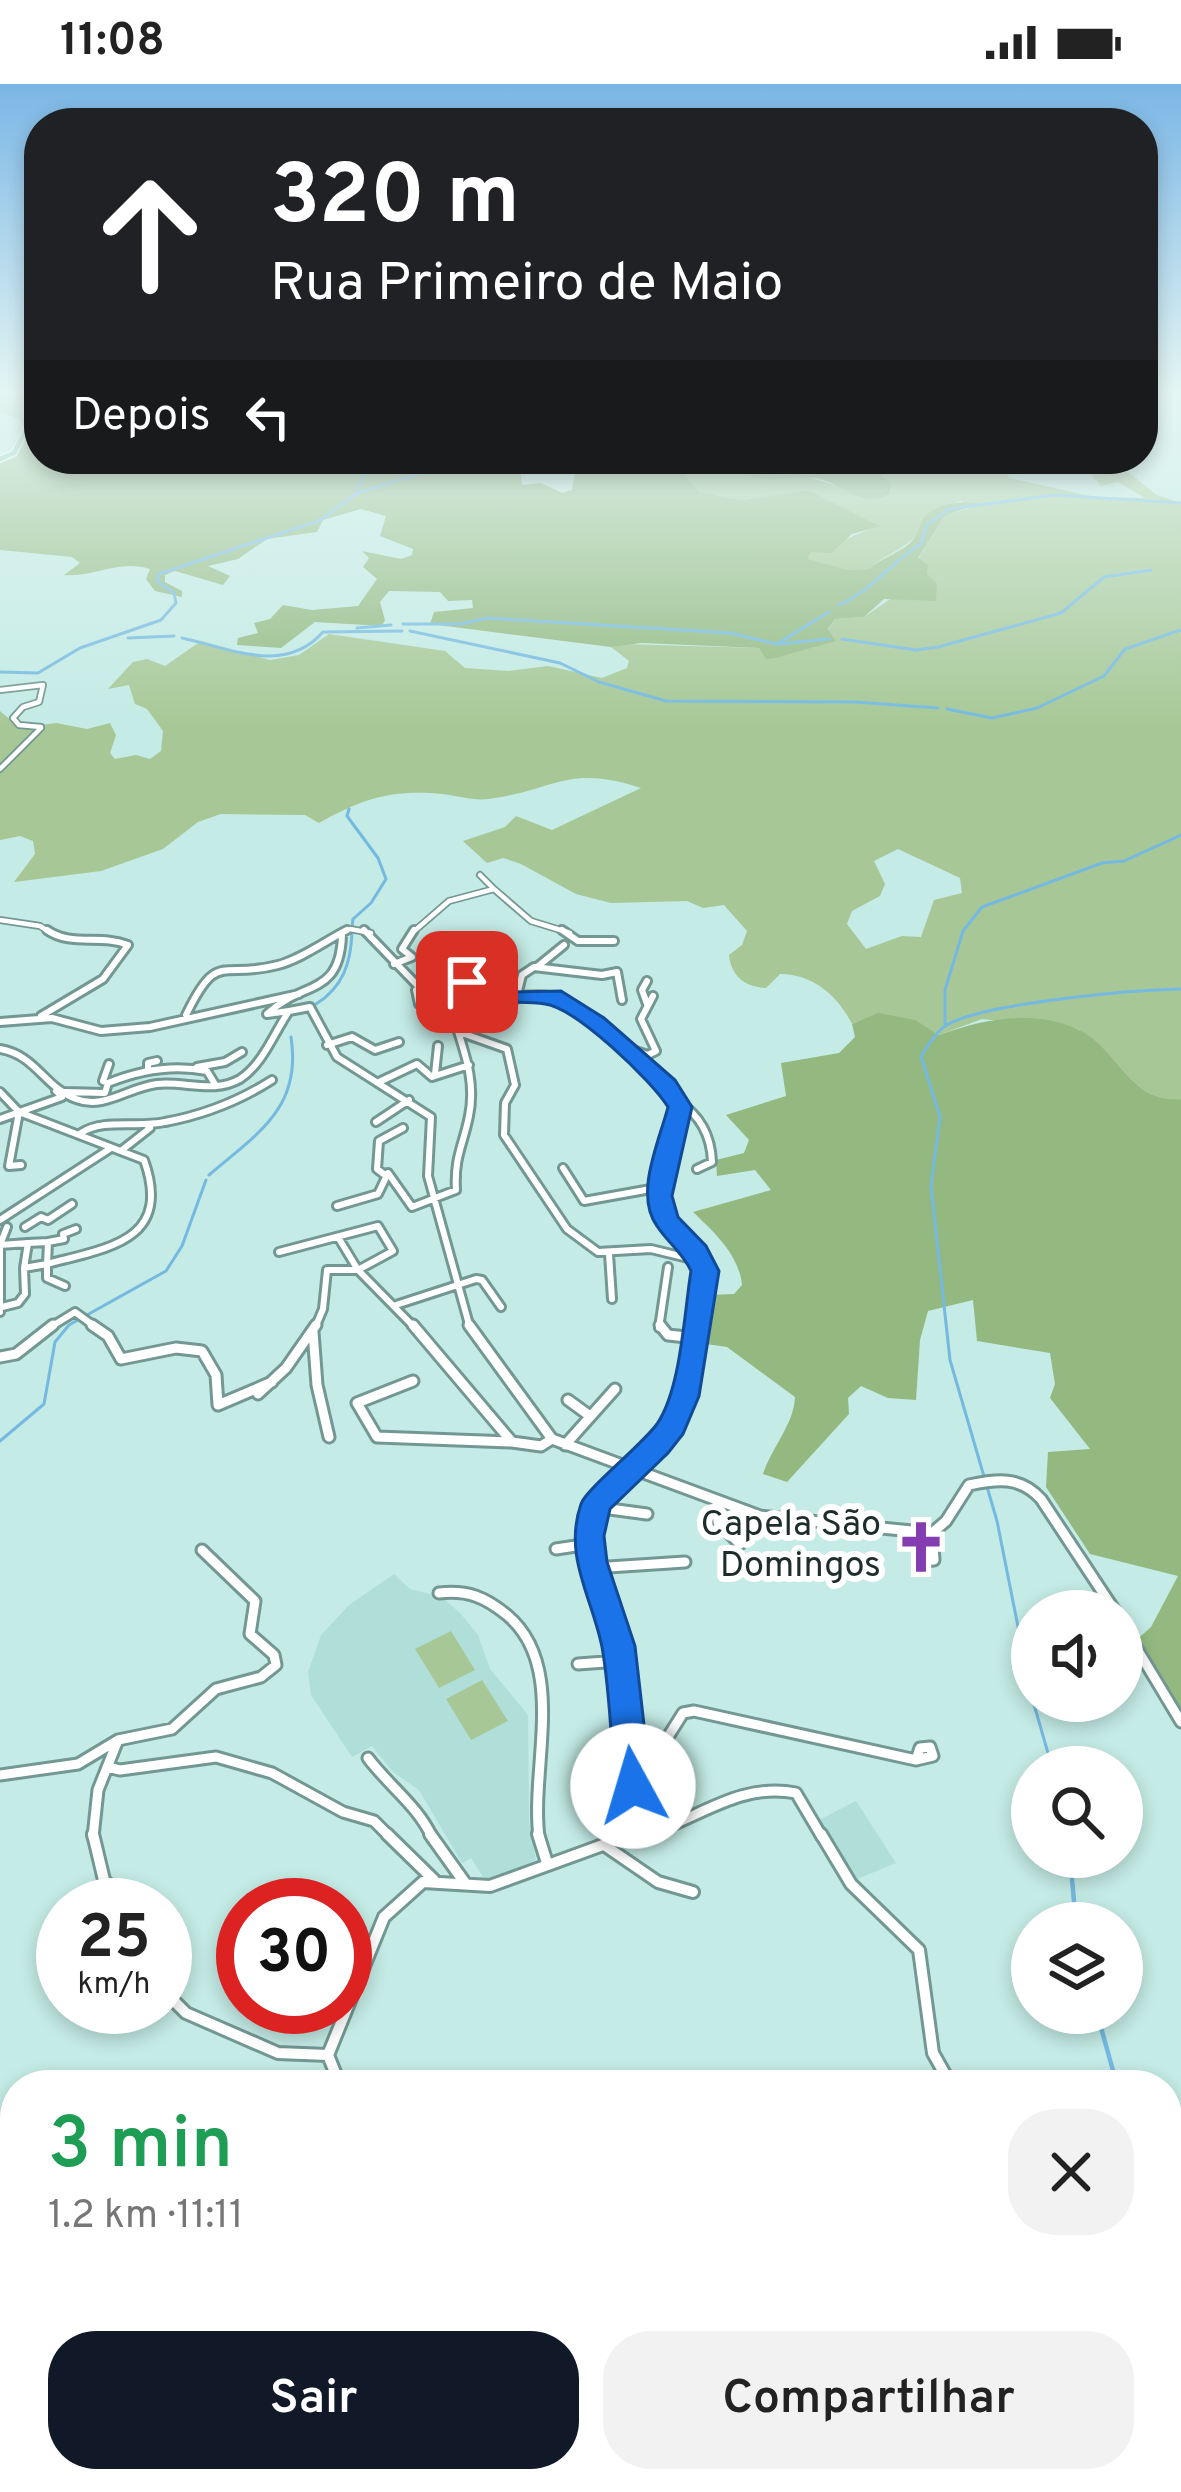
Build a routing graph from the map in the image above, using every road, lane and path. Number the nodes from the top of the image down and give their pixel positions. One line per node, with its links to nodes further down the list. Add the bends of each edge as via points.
1 (0, 690): 2 (street, via 41,684)
2 (39, 702): 3 (street); 3 (street, via 13,718)
3 (23, 725): 4 (street, via 41,727)
4 (0, 769)
5 (480, 875): 6 (street)
6 (494, 890): 9 (street, via 536,924 578,940); 11 (street, via 449,901 410,934 402,949 412,957)
7 (0, 920): 24 (street, via 40,926 61,940 128,945 74,1001)
8 (342, 934): 11 (street, via 369,931); 17 (street, via 334,978); 23 (street, via 278,965 216,970)
9 (614, 941)
10 (564, 946): 12 (street)
11 (393, 965): 14 (street)
12 (537, 968): 15 (street); 20 (street, via 617,972)
13 (646, 981): 21 (street)
14 (418, 986): 16 (street, via 461,978); 26 (street, via 418,1004 455,1022)
15 (518, 986): 16 (street, via 493,973); 19 (street)
16 (476, 990): 19 (street)
17 (299, 994): 22 (street, via 267,1014); 23 (street)
18 (653, 996): 21 (street)
19 (516, 999): 30 (street, via 553,996)
20 (622, 1000)
21 (647, 1006): 30 (street, via 641,1019 656,1051)
22 (289, 1012): 28 (street, via 310,1007); 43 (street, via 252,1068)
23 (185, 1016): 24 (street, via 101,1031)
24 (34, 1019): 25 (street)
25 (0, 1022)
26 (458, 1032): 35 (street); 71 (street, via 507,1049 515,1085 502,1125 508,1143 567,1229)
27 (399, 1042): 28 (street, via 375,1050 352,1037)
28 (327, 1045): 40 (street)
29 (439, 1046): 38 (street)
30 (622, 1046): 47 (street)
31 (0, 1049): 42 (street, via 24,1052)
32 (242, 1052): 36 (street)
33 (157, 1061): 37 (street)
34 (109, 1064): 41 (street)
35 (470, 1065): 38 (street); 60 (street, via 458,1184)
36 (190, 1068): 37 (street); 43 (street, via 208,1071)
37 (148, 1070): 41 (street)
38 (435, 1076): 40 (street, via 417,1064)
39 (272, 1080): 51 (street, via 243,1101)
40 (379, 1082): 46 (street)
41 (108, 1083): 44 (street, via 99,1094)
42 (56, 1084): 44 (street); 48 (street, via 62,1097)
43 (216, 1086): 44 (street, via 152,1084 91,1102)
44 (64, 1092)
45 (0, 1093): 48 (street)
46 (409, 1100): 50 (street); 60 (street, via 431,1118 426,1159)
47 (677, 1102): 57 (street, via 693,1111 712,1144 712,1162); 59 (street)
48 (19, 1112): 49 (street); 53 (street); 55 (street, via 9,1166)
49 (0, 1119)
50 (376, 1122)
51 (146, 1124): 53 (street, via 96,1123); 54 (street)
52 (403, 1128): 58 (street, via 380,1142 377,1168)
53 (80, 1134): 54 (street)
54 (116, 1150): 63 (street); 73 (street, via 144,1160 156,1193 151,1209 123,1244)
55 (21, 1166)
56 (563, 1168): 59 (street, via 584,1201)
57 (697, 1169)
58 (385, 1174): 60 (street, via 409,1205); 62 (street, via 378,1194)
59 (662, 1187): 72 (street, via 666,1220)
60 (434, 1198): 77 (street)
61 (72, 1204): 64 (street)
62 (337, 1206)
63 (3, 1224): 69 (street)
64 (26, 1227)
65 (76, 1229): 67 (street)
66 (338, 1237): 70 (street); 76 (street); 76 (street, via 378,1226 393,1251)
67 (48, 1242): 68 (street); 73 (street)
68 (28, 1243): 69 (street); 75 (street)
69 (0, 1245): 82 (street)
70 (279, 1252)
71 (609, 1254): 72 (street, via 651,1250); 79 (street)
72 (702, 1261): 84 (street)
73 (47, 1264): 75 (street); 78 (street, via 47,1278)
74 (668, 1267): 84 (street, via 659,1329)
75 (24, 1268): 82 (street, via 25,1294)
76 (358, 1270): 80 (street); 83 (street, via 327,1270)
77 (457, 1284): 80 (street); 81 (street, via 482,1280); 93 (street, via 479,1346)
78 (65, 1286)
79 (612, 1299)
80 (396, 1305): 94 (street)
81 (501, 1307)
82 (1, 1309)
83 (314, 1331): 86 (street); 92 (street, via 310,1347)
84 (696, 1338): 96 (street, via 677,1417)
85 (4, 1358): 86 (street, via 27,1350 56,1321 84,1316 121,1359 192,1346 213,1367 220,1406)
86 (278, 1379): 89 (street)
87 (413, 1381): 94 (street, via 357,1403 377,1437)
88 (615, 1389): 91 (street)
89 (258, 1394)
90 (568, 1400): 91 (street)
91 (590, 1416): 95 (street)
92 (329, 1437)
93 (552, 1439): 94 (street, via 541,1446); 95 (street)
94 (512, 1442)
95 (565, 1445): 96 (street)
96 (636, 1470): 97 (street); 98 (street)
97 (717, 1503): 100 (street, via 760,1516); 102 (street, via 718,1522)
98 (596, 1507): 99 (street); 101 (street)
99 (647, 1514)
100 (932, 1533): 105 (street, via 934,1560); 108 (street, via 969,1485 1030,1485)
101 (590, 1544): 103 (street); 107 (street)
102 (740, 1544)
103 (556, 1549)
104 (202, 1550): 114 (street, via 255,1601 250,1634 277,1665 245,1684 220,1686 168,1731)
105 (919, 1561)
106 (685, 1562): 107 (street)
107 (593, 1568): 111 (street)
108 (1101, 1590)
109 (440, 1593): 122 (street, via 481,1594 530,1636 538,1664 533,1780)
110 (1143, 1660): 113 (street)
111 (620, 1661): 112 (street); 115 (street)
112 (578, 1664)
113 (1181, 1722)
114 (118, 1740): 118 (street); 119 (street, via 80,1764)
115 (629, 1745): 117 (street, via 666,1740 682,1713 694,1711); 120 (street, via 637,1827)
116 (368, 1758): 125 (street, via 420,1811)
117 (916, 1760)
118 (106, 1767): 123 (street, via 95,1848); 124 (street, via 216,1757 272,1773 374,1822)
119 (1, 1775)
120 (630, 1838): 121 (street); 130 (street, via 670,1829 715,1801 796,1793 851,1885 919,1950 932,2054)
121 (606, 1846): 122 (street); 126 (street, via 638,1871)
122 (547, 1863): 125 (street, via 490,1886)
123 (101, 1878)
124 (435, 1880): 125 (street); 128 (street, via 384,1918)
125 (465, 1883)
126 (693, 1892)
127 (192, 2016): 128 (street, via 278,2053)
128 (328, 2055): 129 (street)
129 (334, 2070)
130 (942, 2070)

